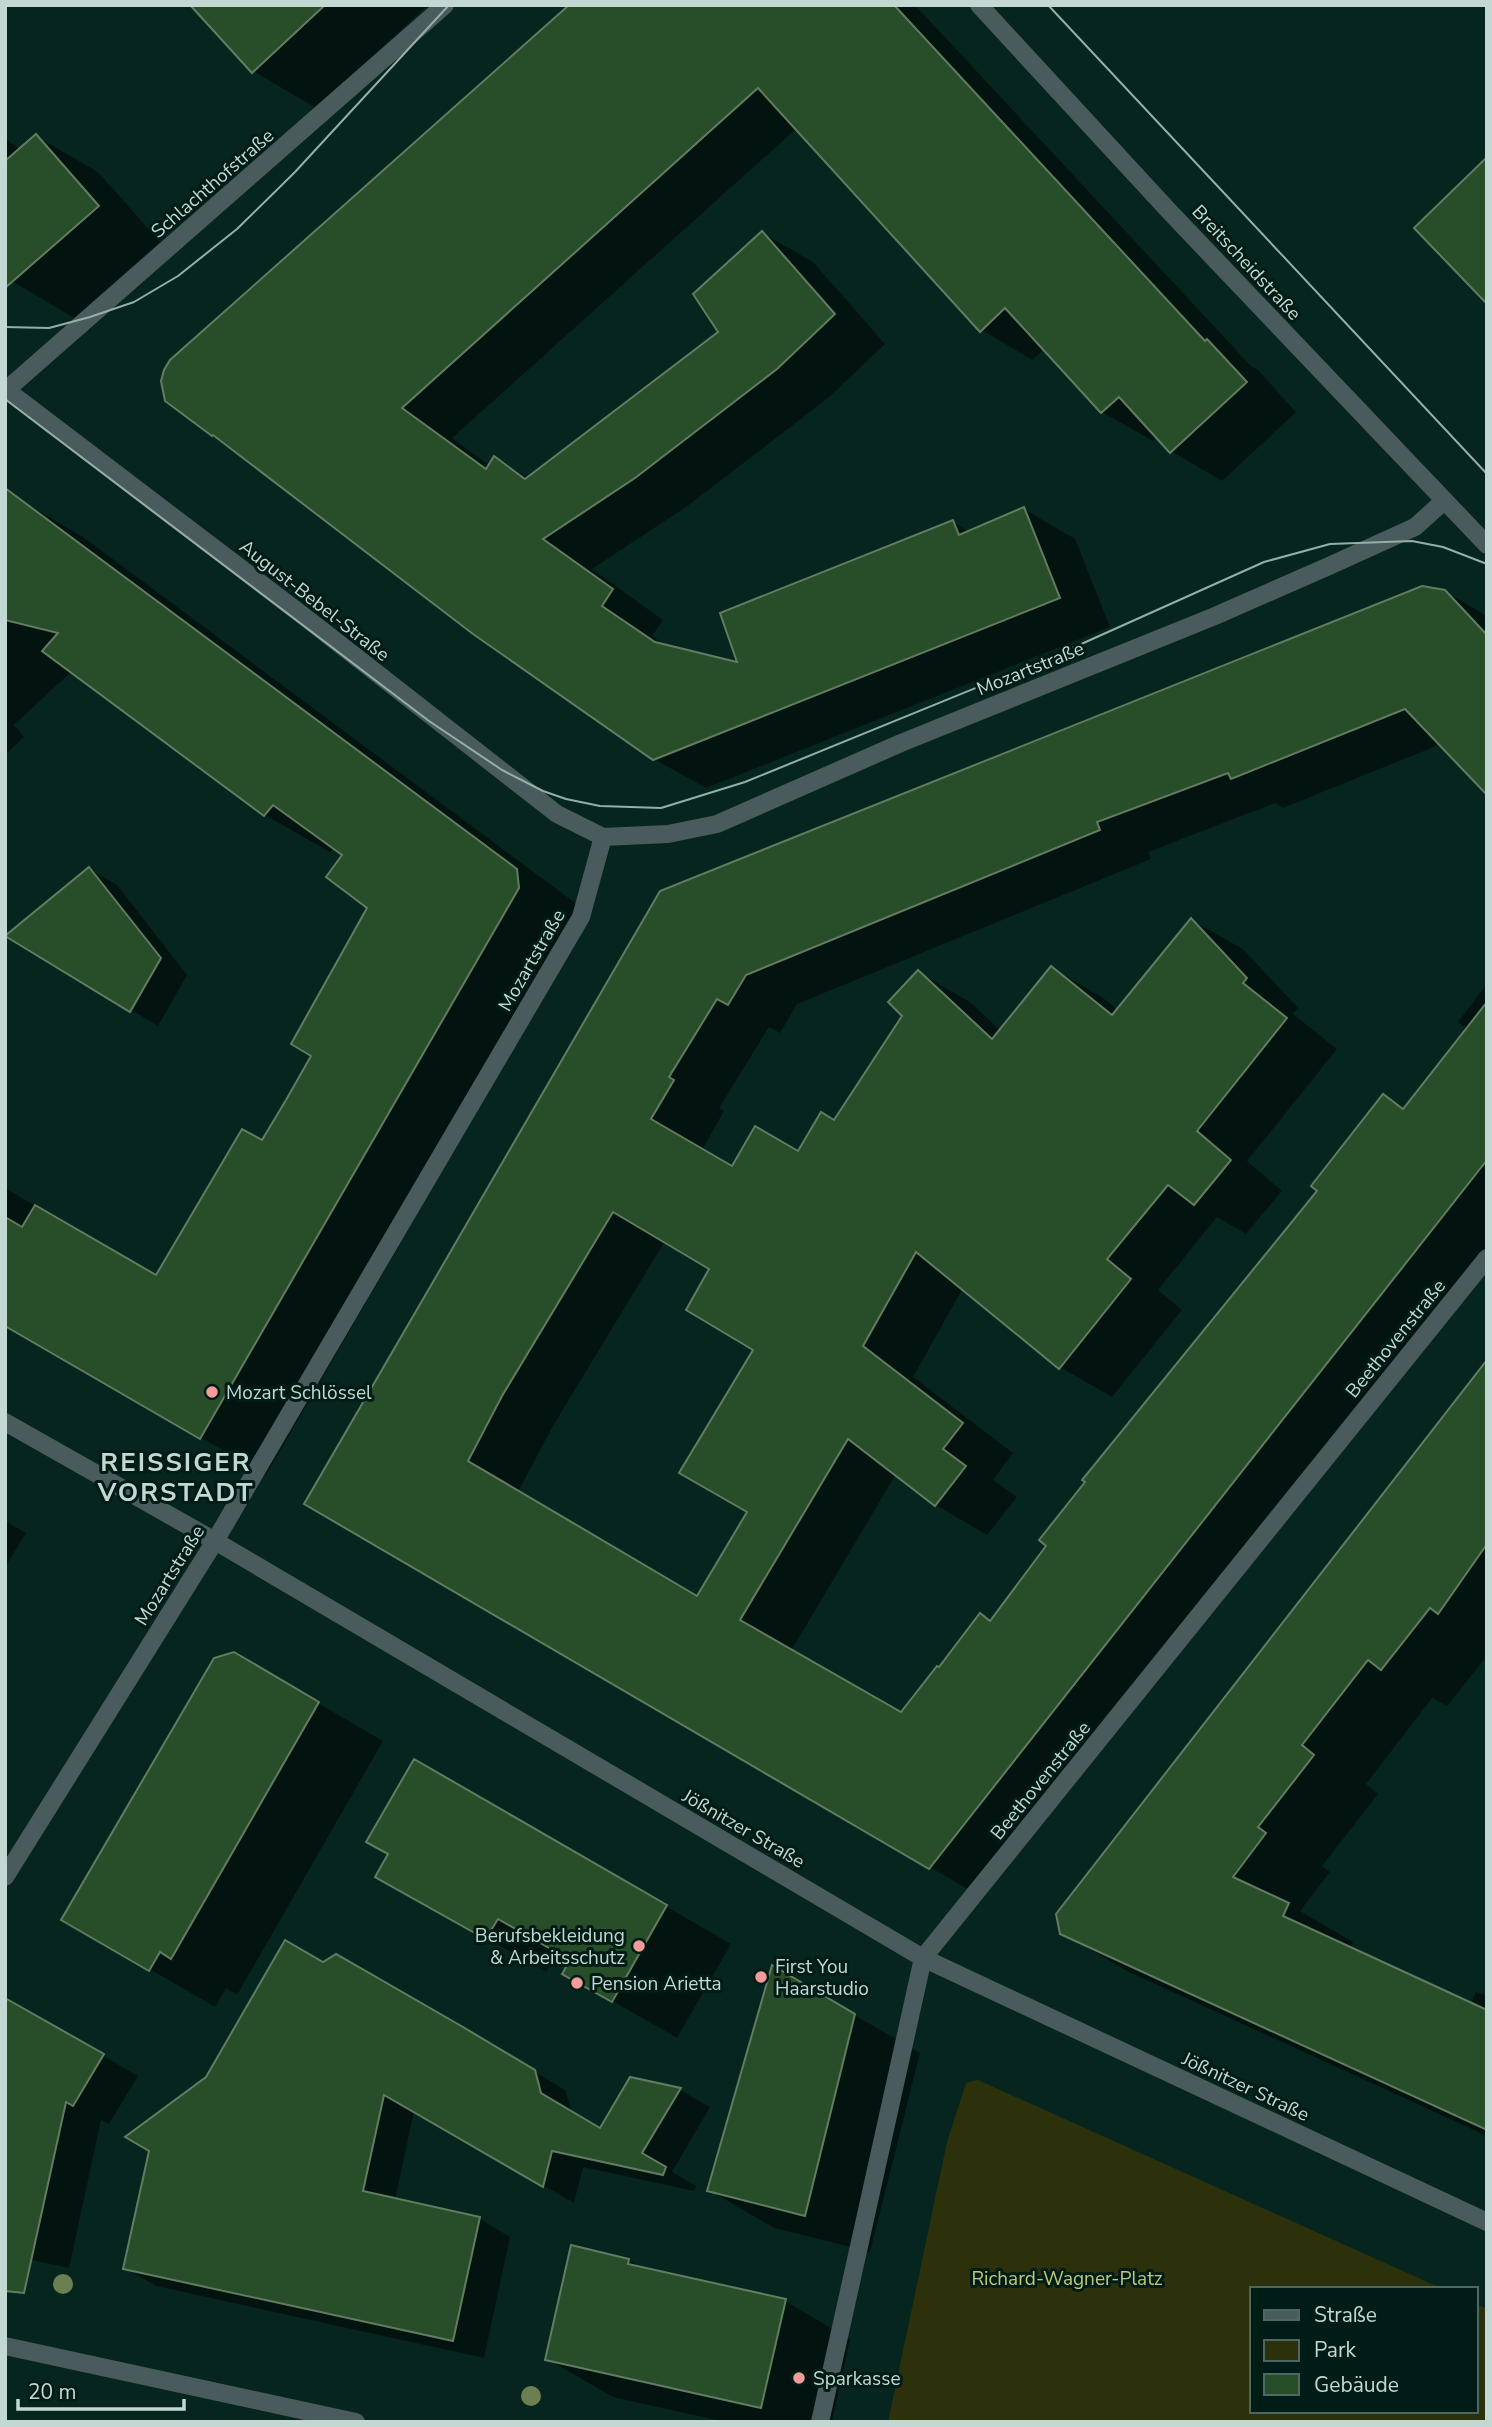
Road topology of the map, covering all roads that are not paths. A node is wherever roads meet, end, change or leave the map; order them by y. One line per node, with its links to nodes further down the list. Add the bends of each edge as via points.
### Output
1 (446, 5): 3 (street, Schlachthofstraße)
2 (979, 5): 4 (street, Breitscheidstraße)
3 (6, 390): 6 (street, August-Bebel-Straße, via 556,814)
4 (1444, 502): 5 (street, Breitscheidstraße); 6 (street, Mozartstraße, via 1415,527 1340,561 717,824 668,834)
5 (1487, 545)
6 (603, 837): 9 (street, Mozartstraße, via 581,917)
7 (1487, 1258): 11 (street, Beethovenstraße)
8 (5, 1422): 9 (street, Jößnitzer Straße)
9 (215, 1541): 10 (street, Mozartstraße); 11 (street, Jößnitzer Straße)
10 (5, 1877)
11 (923, 1958): 12 (street, Jößnitzer Straße); 15 (street, Beethovenstraße)
12 (1487, 2222)
13 (5, 2346): 14 (street)
14 (356, 2422)
15 (820, 2422)

